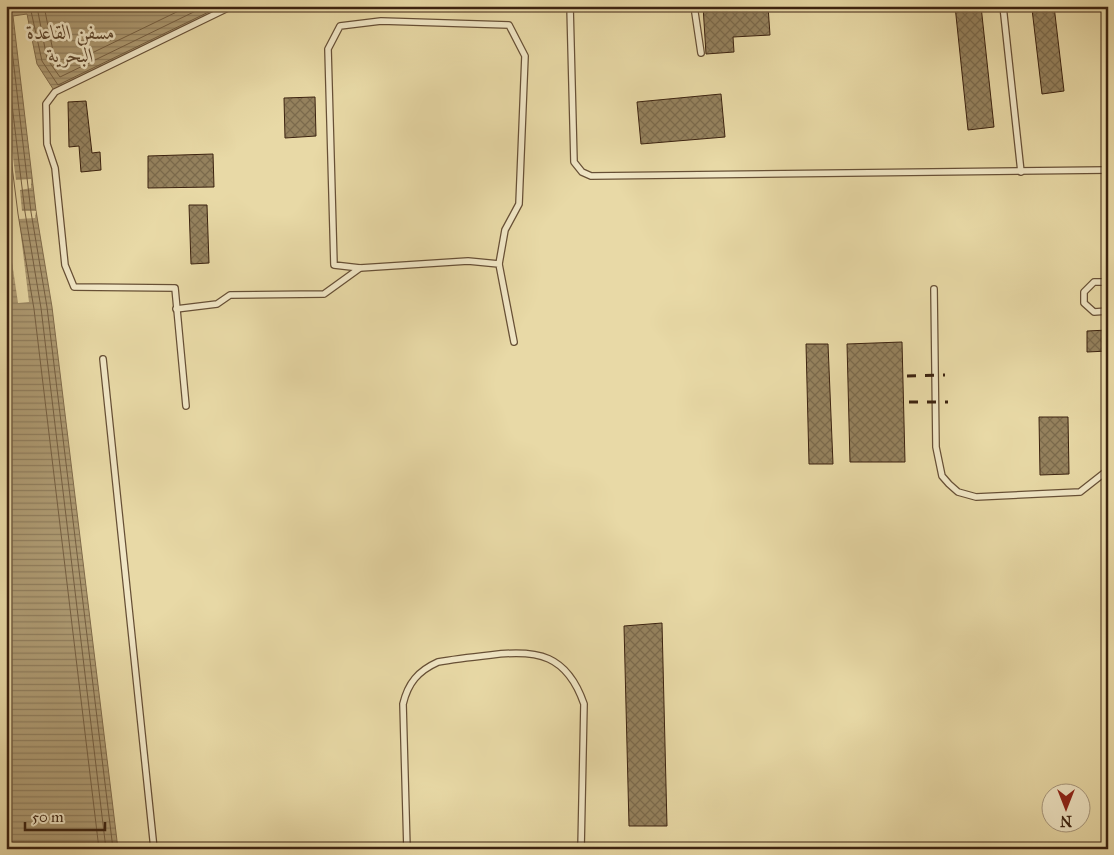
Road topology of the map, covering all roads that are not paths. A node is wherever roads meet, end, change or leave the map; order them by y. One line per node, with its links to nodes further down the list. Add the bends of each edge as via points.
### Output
1 (232, 6): 12 (lane, via 55,92 46,104 47,144 55,168 65,265 74,287 175,288)
2 (570, 6): 7 (lane, via 574,162 582,172 591,176)
3 (694, 6): 5 (lane)
4 (1003, 6): 7 (lane)
5 (701, 53)
6 (1108, 170): 7 (lane)
7 (1021, 172)
8 (499, 264): 9 (lane, via 468,260); 9 (lane, via 505,230 519,204 525,56 510,25 381,21 340,26 328,49 334,265); 14 (lane)
9 (360, 268): 12 (lane, via 324,294 230,296 217,304)
10 (1108, 282): 13 (lane, via 1094,282 1084,292 1084,303 1094,312)
11 (934, 289): 17 (lane, via 936,447 942,476 949,484 958,492 976,497 1080,492)
12 (176, 309): 16 (lane)
13 (1108, 312)
14 (514, 342)
15 (103, 359): 18 (lane)
16 (186, 406)
17 (1108, 470)
18 (154, 849)
19 (407, 849): 20 (lane, via 403,704 406,690 425,668 438,662 530,652 549,658 566,670 577,685 584,704)
20 (581, 849)

